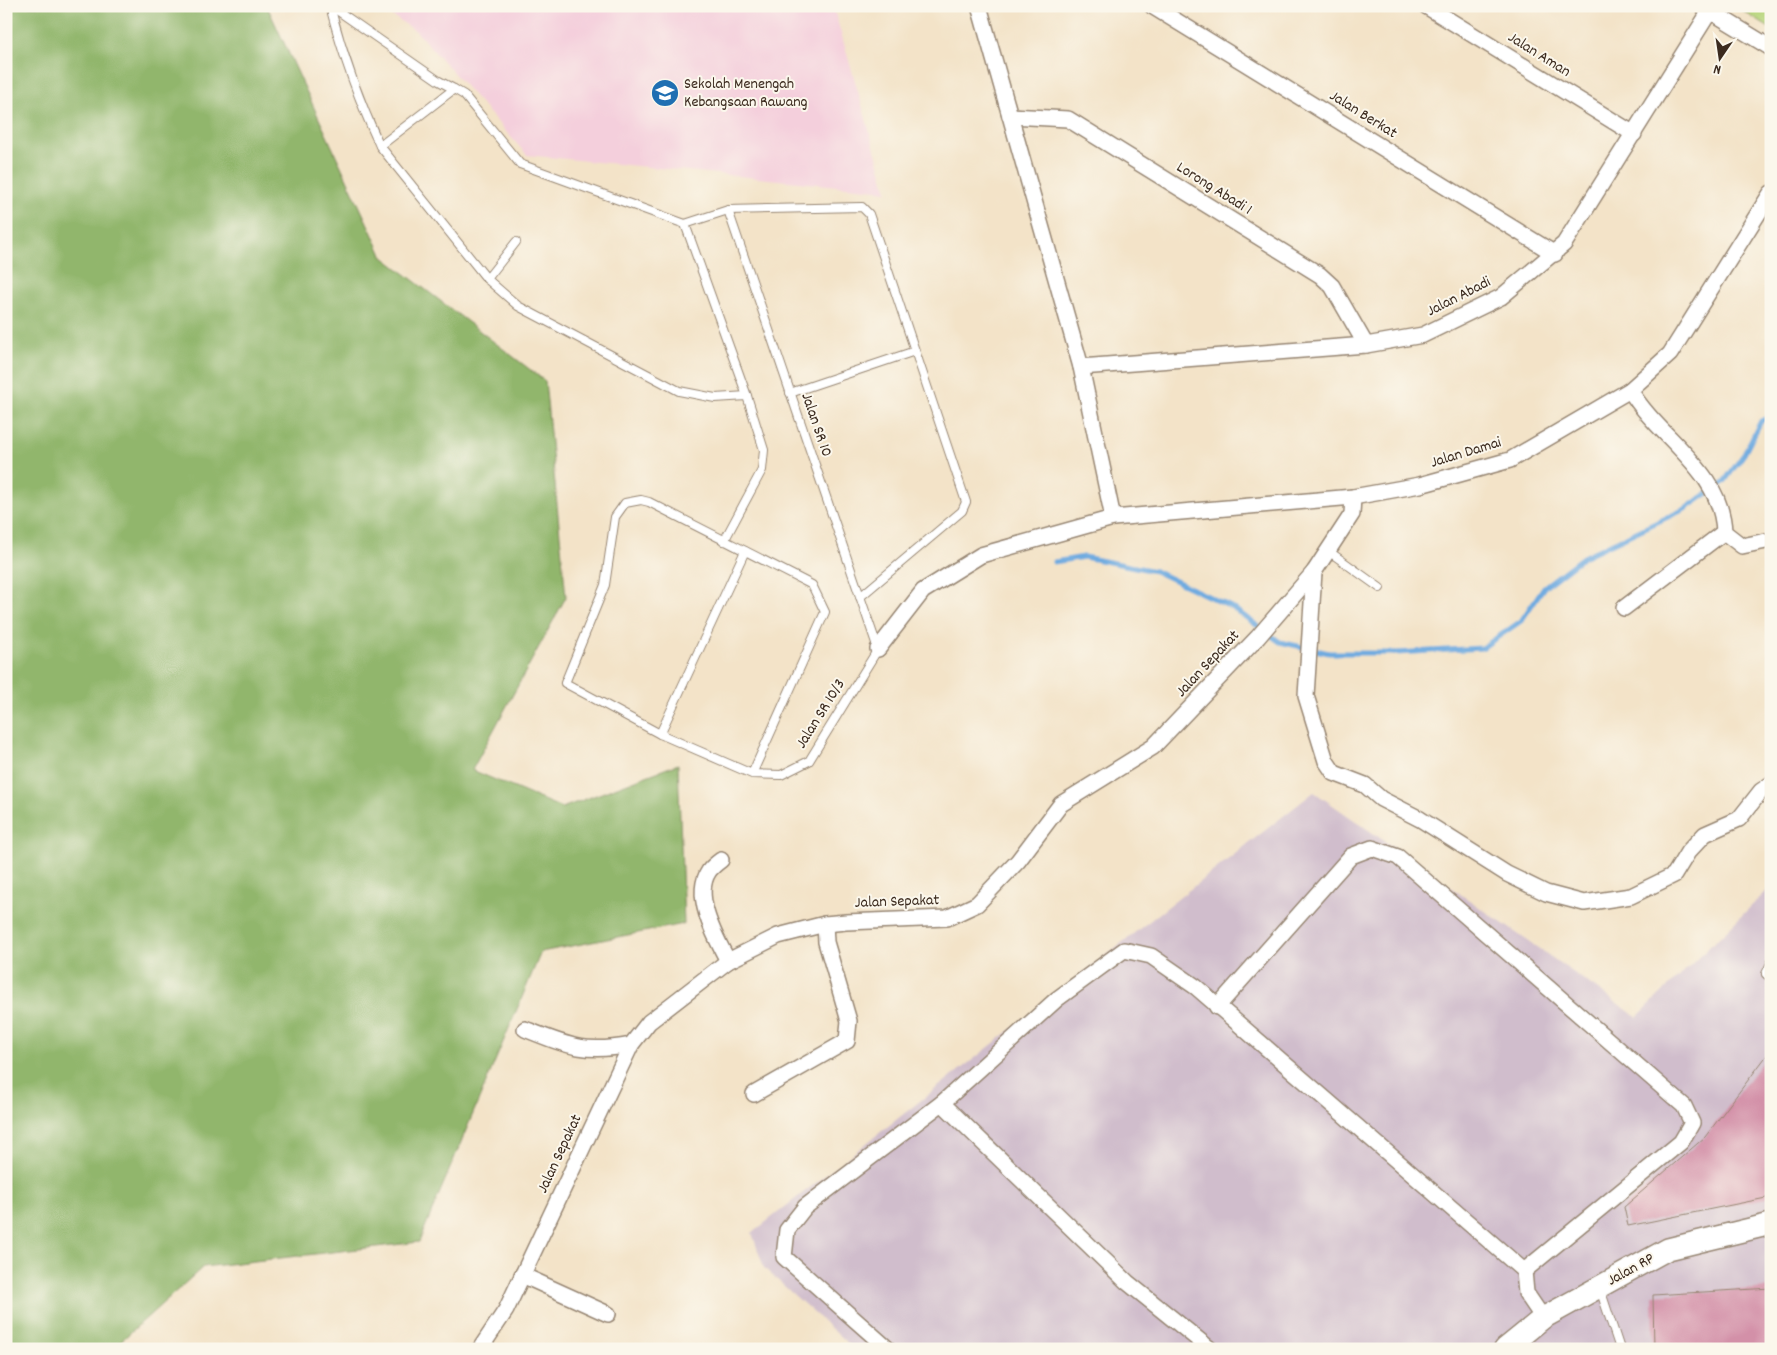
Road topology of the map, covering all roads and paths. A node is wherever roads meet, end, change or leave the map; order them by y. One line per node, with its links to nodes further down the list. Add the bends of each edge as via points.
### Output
1 (331, 6): 7 (lane); 10 (lane, via 344,60)
2 (979, 6): 8 (street)
3 (1152, 6): 15 (street, Jalan Berkat)
4 (1426, 6): 9 (street, Jalan Aman)
5 (1706, 9): 6 (street); 9 (street, Jalan Abadi)
6 (1771, 48)
7 (454, 89): 10 (lane); 13 (lane, via 464,95 520,164)
8 (1010, 116): 17 (street, Lorong Abadi 1, via 1068,119 1320,275 1332,286); 19 (street)
9 (1634, 134): 15 (street, Jalan Abadi)
10 (380, 146): 16 (lane)
11 (1771, 193): 20 (street, Jalan Damai, via 1670,354)
12 (728, 210): 13 (lane); 18 (lane, via 857,206 866,210); 21 (lane, Jalan SR 10)
13 (686, 224): 22 (lane)
14 (516, 242): 16 (lane)
15 (1555, 254): 17 (street, Jalan Abadi, via 1500,296 1423,335)
16 (487, 279): 22 (lane, via 518,306 679,391 716,398)
17 (1366, 345): 19 (street, Jalan Abadi)
18 (915, 351): 21 (lane); 32 (lane, via 966,502 962,511)
19 (1080, 367): 24 (street)
20 (1630, 390): 23 (street, Jalan Damai, via 1510,460 1420,485); 25 (street, via 1638,404 1711,487 1723,518)
21 (790, 393): 32 (lane, Jalan SR 10)
22 (747, 396): 26 (lane, via 765,460)
23 (1353, 497): 24 (street, Jalan Damai); 28 (street, Jalan Sepakat, via 1352,514)
24 (1113, 518): 34 (street, Jalan Damai, via 981,554 924,591)
25 (1724, 532): 27 (street, via 1742,546); 33 (street)
26 (724, 540): 29 (lane); 35 (lane, Jalan SR 10/3, via 641,500 625,503 615,517 606,582 565,683)
27 (1771, 540)
28 (1327, 550): 30 (street, Jalan Sepakat); 31 (lane)
29 (745, 551): 35 (lane); 36 (lane, via 812,585 825,612)
30 (1314, 572): 37 (street, via 1306,696 1326,761 1334,773 1365,785 1381,799 1420,819 1507,874 1546,893 1584,904 1631,896 1674,876 1688,852 1705,834 1739,819 1761,791); 39 (street, Jalan Sepakat, via 1258,637 1153,747 1062,804 1018,862 977,904 947,918)
31 (1380, 588)
32 (860, 597): 34 (lane, Jalan SR 10)
33 (1624, 608)
34 (878, 649): 36 (lane, Jalan SR 10/3, via 809,760 781,774)
35 (660, 734): 36 (lane, Jalan SR 10/3)
36 (752, 774)
37 (1771, 784)
38 (721, 860): 40 (street, via 708,871 704,890 710,927)
39 (824, 924): 40 (street, Jalan Sepakat, via 778,936); 46 (street, via 826,942 849,1021 848,1041)
40 (728, 961): 45 (street, Jalan Sepakat, via 649,1022)
41 (1771, 963): 42 (lane, via 1766,974)
42 (1771, 978)
43 (1216, 1007): 47 (street, via 1196,987 1152,956 1124,950 1057,999); 49 (street); 49 (street, via 1350,856 1372,848 1398,857 1684,1106 1692,1123 1681,1142)
44 (525, 1029): 45 (street, via 587,1050)
45 (631, 1045): 50 (street, Jalan Sepakat)
46 (754, 1094)
47 (942, 1103): 55 (street, via 805,1206 787,1230 784,1257); 56 (street, via 1127,1282)
48 (1771, 1224): 51 (street, Jalan RP, via 1668,1249)
49 (1524, 1271): 53 (street, via 1526,1293)
50 (522, 1276): 52 (street); 54 (street, Jalan Sepakat, via 506,1310)
51 (1600, 1287): 53 (street, Jalan RP); 58 (lane)
52 (608, 1314)
53 (1543, 1318): 57 (street, Jalan RP)
54 (480, 1349)
55 (888, 1349)
56 (1210, 1349)
57 (1505, 1349)
58 (1620, 1349)

